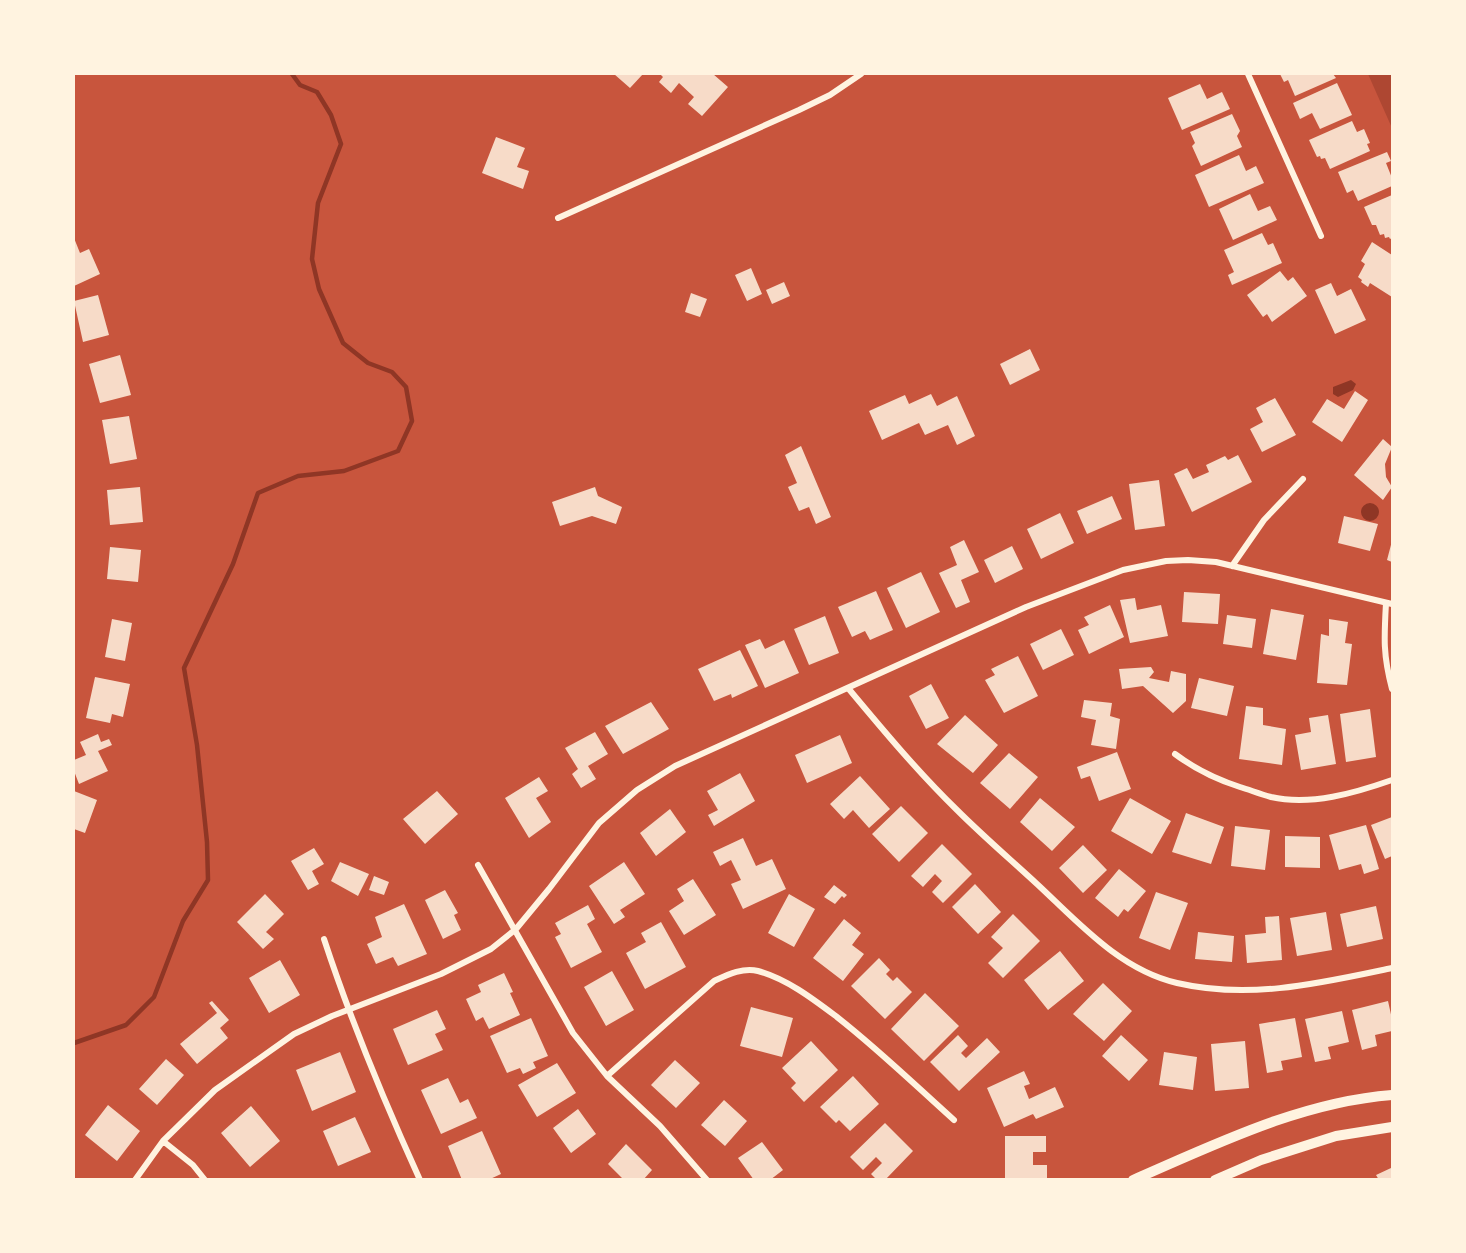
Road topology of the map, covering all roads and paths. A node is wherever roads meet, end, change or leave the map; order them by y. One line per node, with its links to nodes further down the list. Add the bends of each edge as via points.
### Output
1 (861, 74): 3 (street, via 799,110)
2 (1248, 74): 4 (street)
3 (558, 218)
4 (1321, 236)
5 (1303, 479): 6 (street, via 1264,520)
6 (1232, 566): 7 (street); 8 (street, via 1188,560 1123,570 1026,607)
7 (1389, 604): 9 (street, via 1384,654)
8 (848, 688): 13 (street, via 675,766 637,790 599,823); 15 (street, via 902,753 957,810 1080,924 1144,971 1185,985 1246,991 1300,987)
9 (1392, 689)
10 (1175, 754): 11 (street, via 1216,779 1293,800 1358,792)
11 (1392, 780)
12 (478, 865): 13 (street)
13 (516, 929): 16 (street, via 491,949 451,969); 17 (street, via 573,1034)
14 (324, 939): 16 (street)
15 (1392, 968)
16 (350, 1010): 21 (street, via 294,1034 215,1089); 24 (street)
17 (607, 1076): 19 (street, via 714,981 731,972 756,970 816,1001 876,1048); 25 (street, via 660,1126)
18 (1392, 1095): 26 (main road, via 1308,1111 1239,1134)
19 (954, 1120)
20 (1392, 1127): 27 (main road, via 1336,1136)
21 (163, 1141): 22 (street); 23 (street)
22 (135, 1179)
23 (205, 1179)
24 (420, 1179)
25 (707, 1179)
26 (1133, 1179)
27 (1215, 1179)

